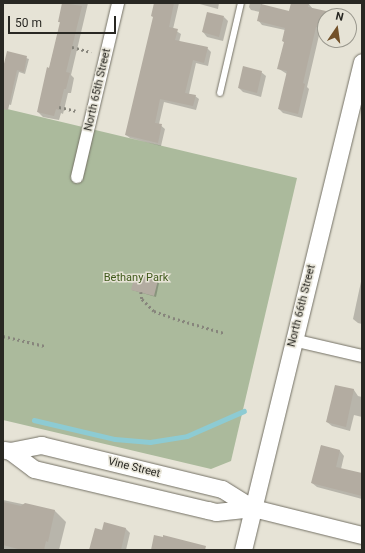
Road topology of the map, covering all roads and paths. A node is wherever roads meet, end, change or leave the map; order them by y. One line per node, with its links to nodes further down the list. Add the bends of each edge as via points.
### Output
1 (118, 3): 9 (street, North 65th Street)
2 (241, 3): 6 (lane)
3 (72, 47): 4 (path)
4 (91, 52)
5 (362, 62): 13 (main road, North 66th Street)
6 (220, 94)
7 (59, 107): 8 (path)
8 (76, 111)
9 (77, 176)
10 (141, 292): 11 (path, via 142,299 154,311)
11 (224, 333)
12 (3, 336): 14 (path)
13 (293, 340): 15 (street); 17 (main road, North 66th Street)
14 (45, 346)
15 (362, 356)
16 (7, 450): 17 (main road, Vine Street, via 41,445 222,489); 17 (main road, Vine Street, via 34,469 216,512)
17 (253, 508): 18 (main road, Vine Street); 19 (main road, North 66th Street)
18 (362, 535)
19 (242, 550)

